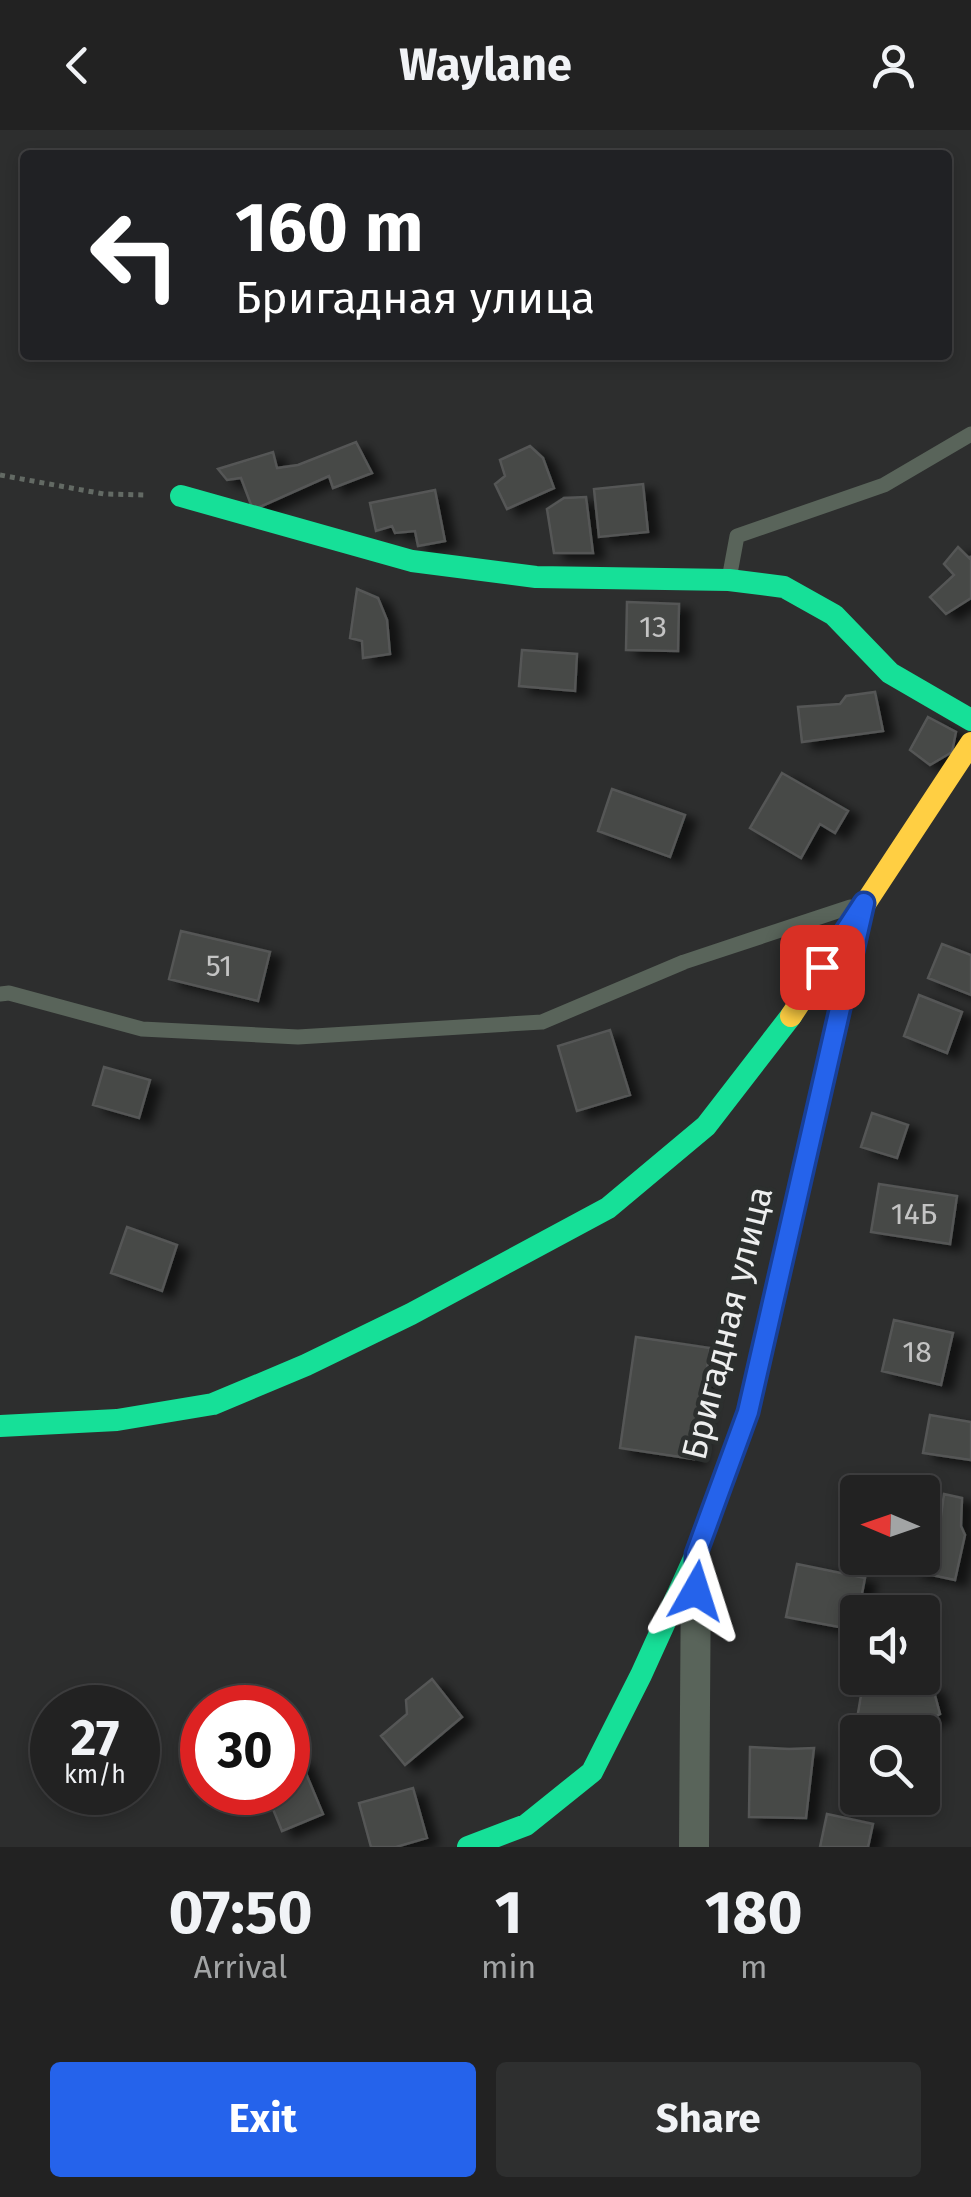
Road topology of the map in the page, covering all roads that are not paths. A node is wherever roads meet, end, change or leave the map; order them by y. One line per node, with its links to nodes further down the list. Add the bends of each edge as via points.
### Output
1 (971, 434): 3 (lane, via 884,485 736,536)
2 (181, 496): 3 (street, via 412,561 536,576)
3 (730, 580): 4 (street, via 784,587 834,614 890,673)
4 (971, 720)
5 (971, 743): 6 (street, Бригадная улица)
6 (864, 903): 7 (lane, via 684,962 542,1022 298,1037 142,1029); 8 (street, Бригадная улица, via 781,1032 706,1126 608,1208 411,1314 212,1404 117,1420); 9 (street, Бригадная улица, via 748,1412)
7 (0, 994)
8 (0, 1426)
9 (696, 1554): 10 (street, Бригадная улица, via 592,1772 526,1825); 11 (street)
10 (468, 1847)
11 (694, 1847)

